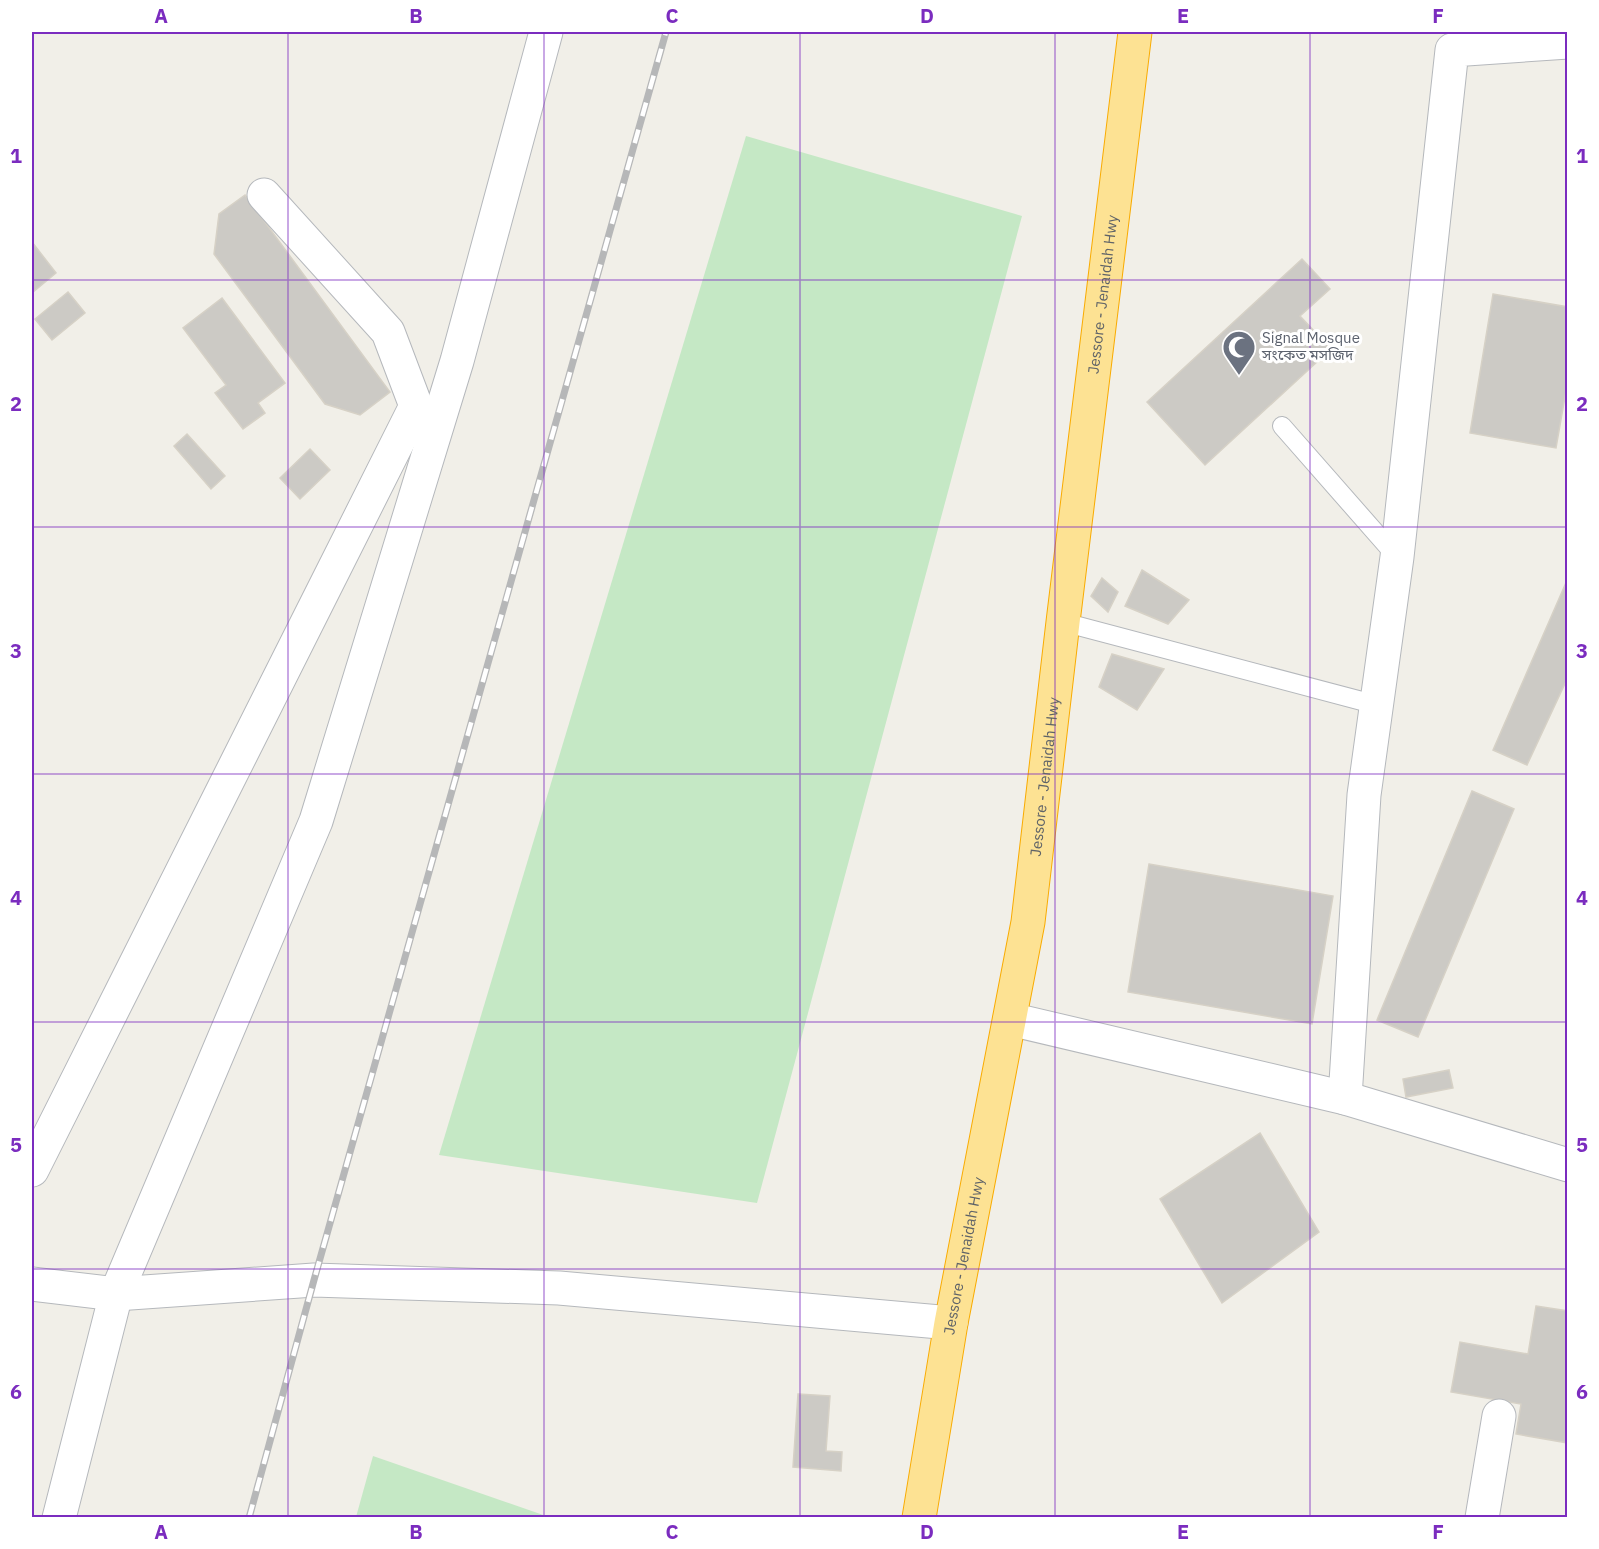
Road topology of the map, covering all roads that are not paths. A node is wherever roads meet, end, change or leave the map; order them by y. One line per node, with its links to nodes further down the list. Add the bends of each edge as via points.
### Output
1 (546, 32): 14 (street, via 457,361 316,821)
2 (1135, 32): 7 (highway, Jessore - Jenaidah Hwy)
3 (1568, 42): 6 (street, via 1452,50)
4 (264, 195): 12 (street, via 388,332 416,406)
5 (1282, 426): 6 (lane)
6 (1397, 557): 8 (street)
7 (1063, 622): 8 (lane); 9 (highway, Jessore - Jenaidah Hwy, via 1029,922)
8 (1377, 705): 10 (street, via 1364,795)
9 (1010, 1019): 10 (street); 15 (highway, Jessore - Jenaidah Hwy)
10 (1345, 1098): 11 (street)
11 (1568, 1164)
12 (32, 1170)
13 (32, 1284): 14 (street)
14 (116, 1293): 15 (street, via 314,1280 559,1288); 17 (street)
15 (951, 1323): 18 (highway, Jessore - Jenaidah Hwy)
16 (1499, 1416): 19 (street)
17 (59, 1518)
18 (919, 1518)
19 (1482, 1518)

